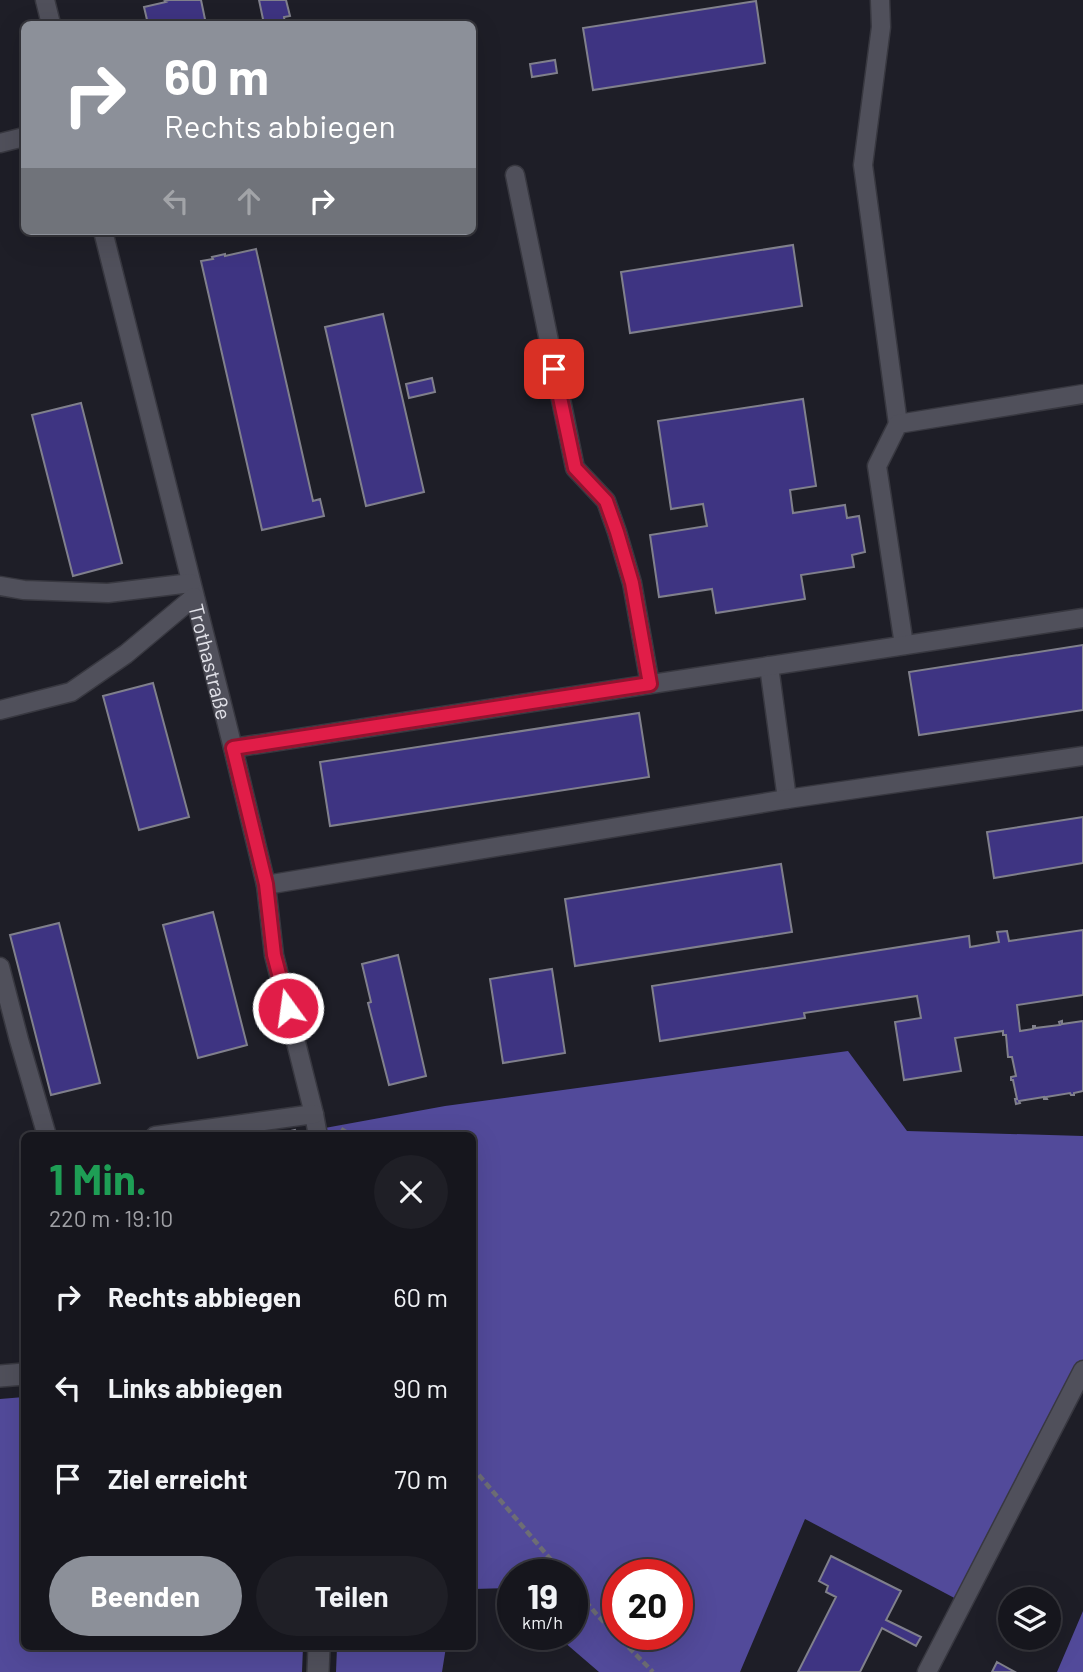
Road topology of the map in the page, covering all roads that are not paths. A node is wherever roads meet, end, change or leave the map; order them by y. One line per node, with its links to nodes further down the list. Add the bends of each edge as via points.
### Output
1 (45, 0): 3 (lane)
2 (880, 0): 9 (lane, via 881,27 863,165)
3 (50, 21)
4 (21, 138): 5 (lane)
5 (0, 143)
6 (515, 175): 15 (lane, via 575,468 606,501 617,532 632,583)
7 (104, 235): 11 (lane, Trothastraße)
8 (1083, 394): 9 (lane)
9 (898, 424): 13 (lane, via 877,467)
10 (0, 586): 11 (lane, via 108,593)
11 (192, 590): 16 (lane, via 126,654 71,692); 17 (lane, Trothastraße)
12 (1083, 618): 13 (lane)
13 (904, 645): 14 (lane)
14 (769, 666): 15 (lane); 19 (lane)
15 (650, 684): 17 (lane)
16 (0, 710)
17 (233, 748): 20 (lane, Trothastraße)
18 (1083, 756): 19 (lane)
19 (787, 799): 20 (lane)
20 (266, 884): 22 (lane, Trothastraße, via 274,955)
21 (0, 967): 23 (lane)
22 (314, 1114): 24 (lane); 25 (lane, Trothastraße)
23 (46, 1132)
24 (184, 1132)
25 (317, 1132)
26 (1083, 1370): 31 (lane)
27 (21, 1374): 28 (street)
28 (0, 1376)
29 (319, 1650): 30 (street)
30 (318, 1672)
31 (927, 1672)

